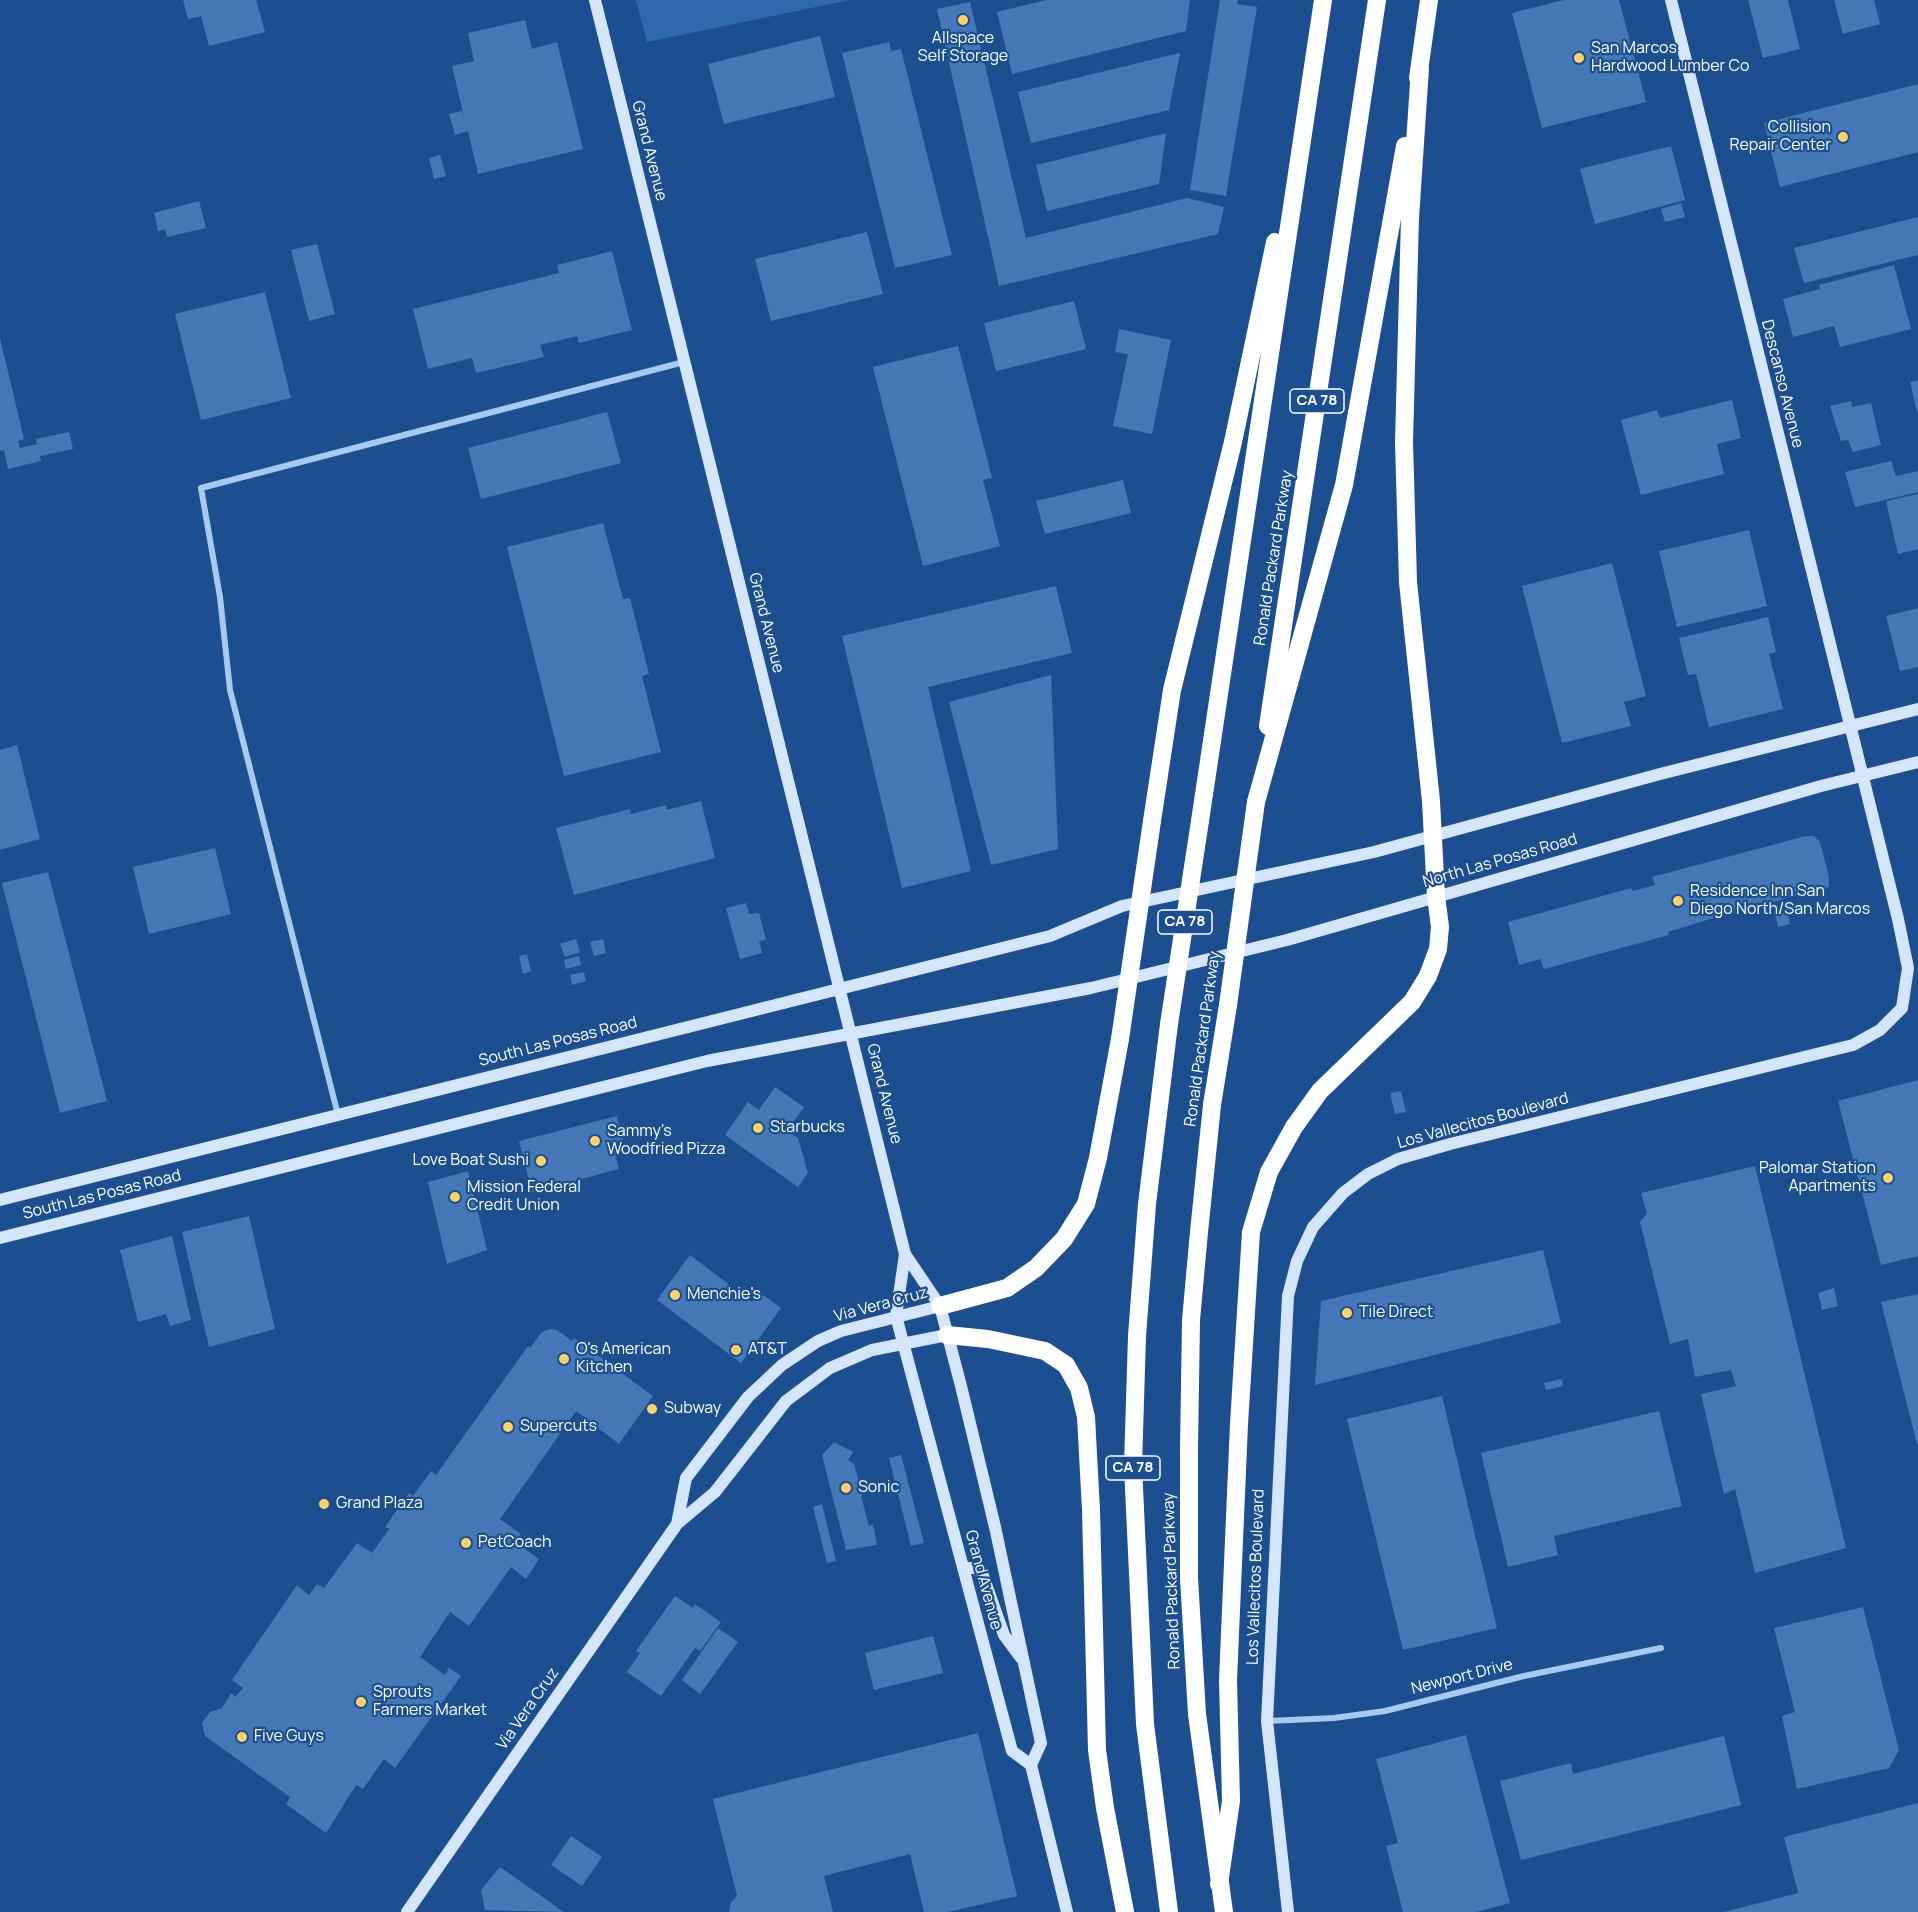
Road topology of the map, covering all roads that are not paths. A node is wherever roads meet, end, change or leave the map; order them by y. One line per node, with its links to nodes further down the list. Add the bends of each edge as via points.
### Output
1 (595, 0): 8 (main road, Grand Avenue)
2 (1323, 0): 6 (highway, Ronald Packard Parkway / CA 78)
3 (1377, 0): 13 (highway, Ronald Packard Parkway / CA 78)
4 (1429, 0): 7 (highway)
5 (1671, 0): 10 (main road, Descanso Avenue)
6 (1318, 38): 23 (highway, bridge, via 1233,442 1172,690 1120,1039 1086,1204 1064,1239 1036,1269 1007,1288); 37 (highway, Ronald Packard Parkway / CA 78, bridge, via 1169,1024 1147,1204 1133,1466 1145,1724)
7 (1420, 68): 13 (highway, via 1344,485); 14 (highway, via 1410,218 1404,442 1408,582)
8 (684, 362): 16 (main road, Grand Avenue); 19 (street, via 201,488 220,597 230,690)
9 (1918, 709): 10 (main road)
10 (1851, 726): 12 (main road, Descanso Avenue); 14 (main road)
11 (1918, 762): 12 (main road, North Las Posas Road)
12 (1863, 776): 15 (main road, North Las Posas Road); 31 (main road, Los Vallecitos Boulevard, via 1908,968 1902,1008 1880,1030 1853,1045 1398,1160 1368,1174 1343,1193 1313,1227 1297,1261 1288,1296)
13 (1256, 802): 33 (highway, Ronald Packard Parkway / CA 78, bridge, via 1212,1106 1191,1320 1189,1578 1197,1714)
14 (1433, 837): 15 (highway); 16 (main road, South Las Posas Road, via 1122,906 1050,936)
15 (1436, 896): 17 (main road, North Las Posas Road, via 1287,940); 33 (highway, via 1438,949 1428,976 1412,1002 1320,1091 1294,1127 1269,1172 1251,1232 1228,1680 1231,1801)
16 (840, 988): 18 (main road, Grand Avenue); 19 (main road, South Las Posas Road)
17 (1090, 988): 18 (main road, South Las Posas Road)
18 (852, 1034): 21 (main road, South Las Posas Road, via 707,1061); 22 (main road, Grand Avenue)
19 (338, 1115): 20 (main road, South Las Posas Road)
20 (0, 1200)
21 (0, 1238)
22 (905, 1254): 23 (main road, Grand Avenue); 24 (main road, Grand Avenue)
23 (940, 1306): 24 (main road, Via Vera Cruz); 25 (main road, Grand Avenue)
24 (896, 1316): 26 (main road, Grand Avenue); 27 (main road, Via Vera Cruz, via 818,1341 782,1365 748,1397 686,1479)
25 (947, 1335): 26 (main road, Via Vera Cruz); 30 (main road, Grand Avenue); 36 (highway, via 1045,1351 1066,1365 1079,1388 1086,1417 1091,1510 1097,1750)
26 (903, 1343): 27 (main road, Via Vera Cruz, via 872,1350 830,1368 786,1401 715,1492); 28 (main road, Grand Avenue)
27 (677, 1524): 34 (main road, Via Vera Cruz)
28 (963, 1568): 30 (main road, via 976,1568 982,1573 1004,1635); 32 (main road, Grand Avenue, via 1012,1751)
29 (1661, 1648): 31 (street, Newport Drive, via 1524,1676 1384,1711)
30 (1024, 1662): 32 (main road, Grand Avenue, via 1041,1743)
31 (1267, 1721): 39 (main road, Los Vallecitos Boulevard)
32 (1031, 1765): 35 (main road)
33 (1219, 1884): 38 (highway, Ronald Packard Parkway / CA 78)
34 (407, 1912)
35 (1068, 1912)
36 (1125, 1912)
37 (1169, 1912)
38 (1224, 1912)
39 (1287, 1912)

